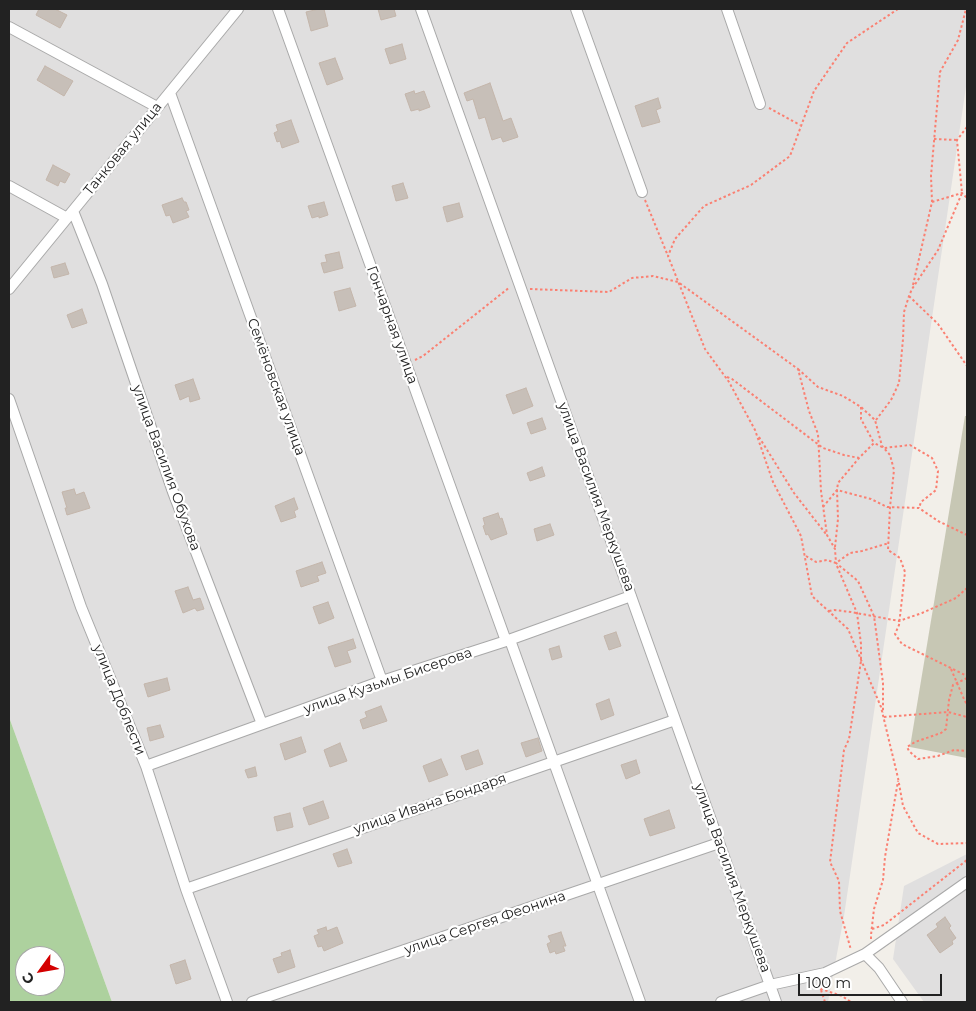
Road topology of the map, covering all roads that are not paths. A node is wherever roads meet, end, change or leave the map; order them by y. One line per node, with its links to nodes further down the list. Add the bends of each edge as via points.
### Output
1 (238, 9): 7 (street, Танковая улица)
2 (278, 9): 16 (street, Гончарная улица)
3 (420, 9): 15 (street, улица Василия Меркушева)
4 (576, 9): 11 (street)
5 (727, 9): 8 (street)
6 (9, 27): 9 (street)
7 (170, 93): 9 (street, Танковая улица); 17 (street, Семёновская улица)
8 (760, 104)
9 (157, 107): 12 (street, Танковая улица)
10 (9, 186): 12 (street)
11 (642, 192)
12 (70, 214): 13 (street, Танковая улица); 19 (street, улица Василия Обухова, via 102,284 173,492)
13 (9, 289)
14 (9, 399): 21 (street, улица Доблести, via 81,607)
15 (631, 596): 16 (street, улица Кузьмы Бисерова); 18 (street, улица Василия Меркушева)
16 (508, 641): 17 (street, улица Кузьмы Бисерова); 20 (street, Гончарная улица)
17 (382, 681): 19 (street, улица Кузьмы Бисерова)
18 (675, 720): 20 (street, улица Ивана Бондаря); 22 (street, улица Василия Меркушева)
19 (262, 724): 21 (street, улица Кузьмы Бисерова)
20 (554, 761): 24 (street, Гончарная улица); 25 (street, улица Ивана Бондаря)
21 (146, 766): 25 (street, улица Доблести)
22 (719, 843): 24 (street, улица Сергея Феонина); 27 (street, улица Василия Меркушева)
23 (967, 882): 26 (street)
24 (598, 884): 29 (street, улица Сергея Феонина); 30 (street, Гончарная улица)
25 (186, 889): 28 (street, улица Доблести)
26 (869, 951): 27 (street, via 825,973); 33 (street)
27 (770, 985): 31 (street); 32 (street, улица Василия Меркушева)
28 (227, 1002)
29 (252, 1002)
30 (640, 1002)
31 (721, 1002)
32 (776, 1002)
33 (902, 1002)

